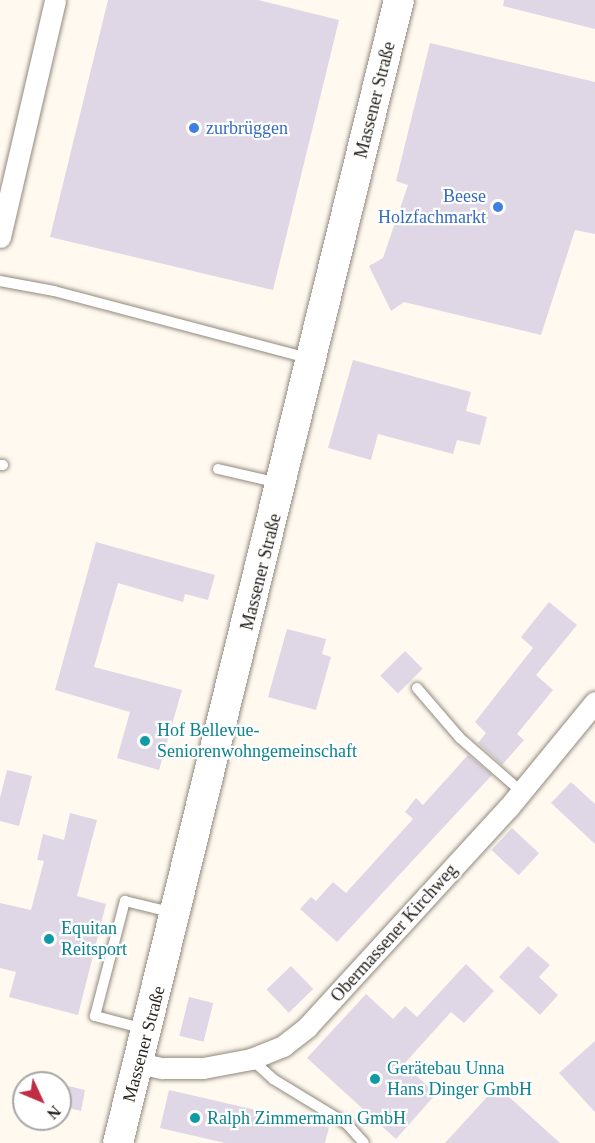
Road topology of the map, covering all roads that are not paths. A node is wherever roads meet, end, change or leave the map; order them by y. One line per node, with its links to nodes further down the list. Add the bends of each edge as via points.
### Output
1 (55, 0): 3 (street)
2 (399, 0): 5 (main road, Massener Straße)
3 (0, 237)
4 (0, 281): 5 (lane, via 66,294)
5 (312, 359): 7 (main road, Massener Straße)
6 (218, 469): 7 (lane)
7 (282, 484): 11 (main road, Massener Straße)
8 (417, 688): 10 (lane, via 460,738)
9 (595, 702): 10 (street, Obermassener Kirchweg)
10 (522, 792): 13 (street, Obermassener Kirchweg, via 307,1027 283,1046)
11 (177, 914): 12 (main road, Massener Straße); 12 (lane, via 125,901 95,1016)
12 (147, 1030): 14 (main road, Massener Straße)
13 (251, 1059): 14 (street, Obermassener Kirchweg, via 203,1068 162,1068); 16 (lane, via 273,1079 346,1124)
14 (138, 1063): 15 (main road, Massener Straße)
15 (118, 1143)
16 (364, 1143)

